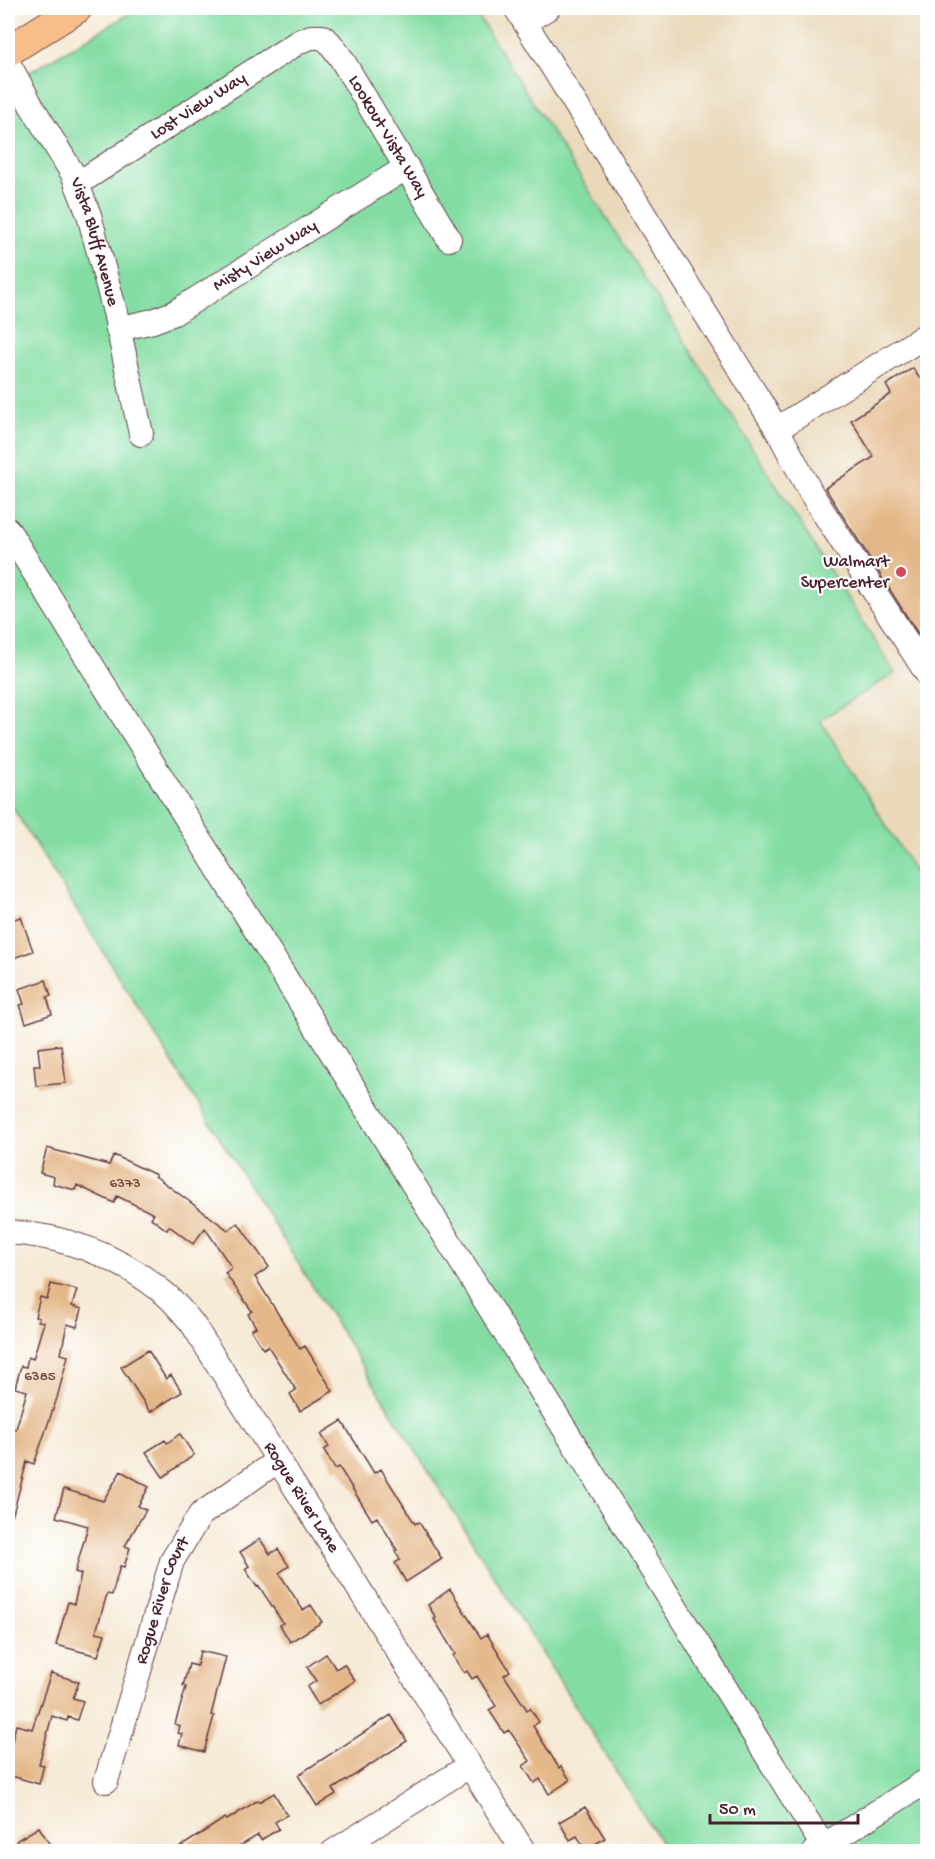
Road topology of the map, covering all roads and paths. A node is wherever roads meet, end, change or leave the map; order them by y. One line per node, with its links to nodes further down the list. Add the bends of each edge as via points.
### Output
1 (77, 8): 5 (main road)
2 (548, 8): 3 (street)
3 (521, 15): 12 (street)
4 (323, 36): 7 (street, Lookout Vista Way, via 341,58); 8 (street, Lost View Way, via 300,40)
5 (8, 51)
6 (8, 63): 8 (street, Vista Bluff Avenue)
7 (407, 167): 9 (street, Lookout Vista Way); 10 (street, Misty View Way, via 174,313)
8 (77, 184): 10 (street, Vista Bluff Avenue, via 89,215)
9 (450, 239)
10 (118, 329): 13 (street, Vista Bluff Avenue)
11 (927, 334): 12 (street)
12 (777, 429): 15 (street, via 811,493)
13 (141, 434)
14 (8, 530): 21 (street)
15 (927, 675)
16 (8, 1232): 17 (street, Rogue River Lane, via 34,1234 95,1250 127,1265 166,1294 192,1323)
17 (277, 1461): 18 (street, Rogue River Lane); 20 (street, Rogue River Court, via 200,1515 172,1561)
18 (469, 1766): 22 (street); 23 (street, Rogue River Lane)
19 (927, 1780): 21 (street)
20 (106, 1781)
21 (819, 1849)
22 (333, 1851)
23 (524, 1851)

